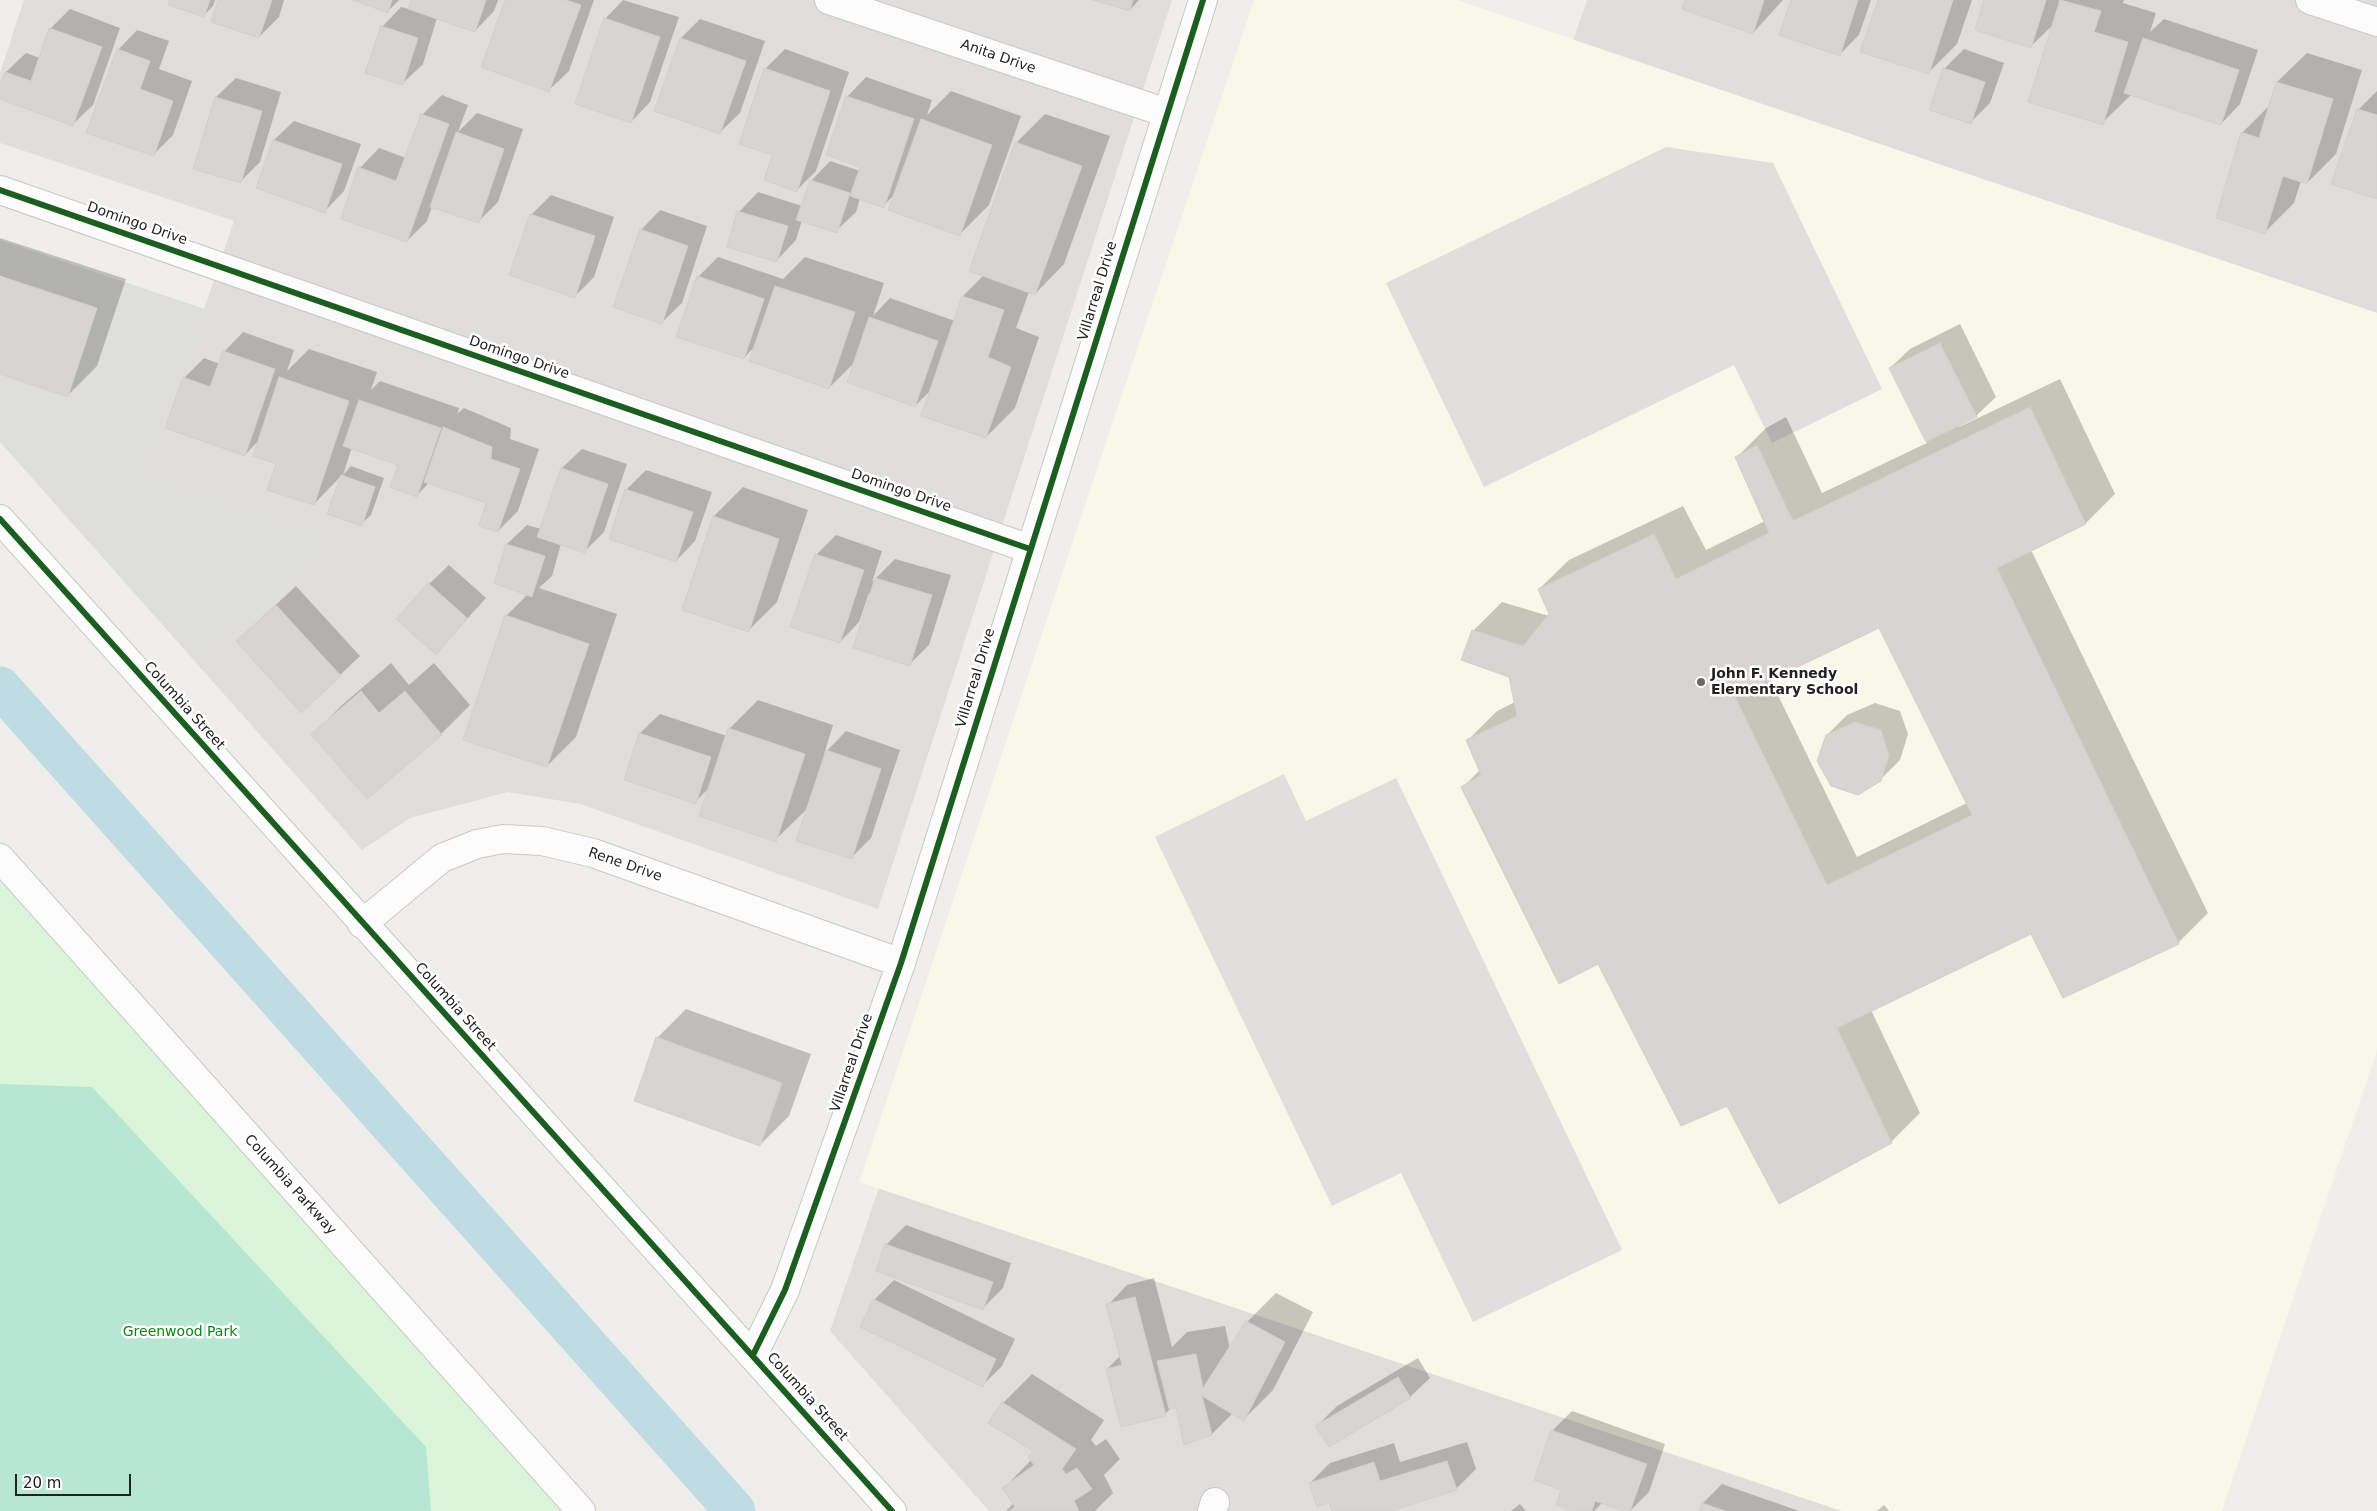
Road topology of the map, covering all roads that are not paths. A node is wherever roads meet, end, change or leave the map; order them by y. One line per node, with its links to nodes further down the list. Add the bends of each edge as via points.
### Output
1 (829, 0): 5 (street, Anita Drive)
2 (1203, 0): 5 (street, Villarreal Drive)
3 (2310, 0): 4 (street)
4 (2377, 22)
5 (1167, 113): 8 (street, Villarreal Drive)
6 (0, 190): 8 (street, Domingo Drive)
7 (0, 519): 10 (street, Columbia Street)
8 (1030, 549): 11 (street, Villarreal Drive)
9 (0, 858): 13 (street, Columbia Parkway)
10 (362, 924): 11 (street, Rene Drive, via 442,858 477,844 503,839 542,841 593,853); 12 (street, Columbia Street)
11 (901, 963): 12 (street, Villarreal Drive, via 785,1290)
12 (753, 1355): 14 (street, Columbia Street)
13 (581, 1511)
14 (892, 1511)

